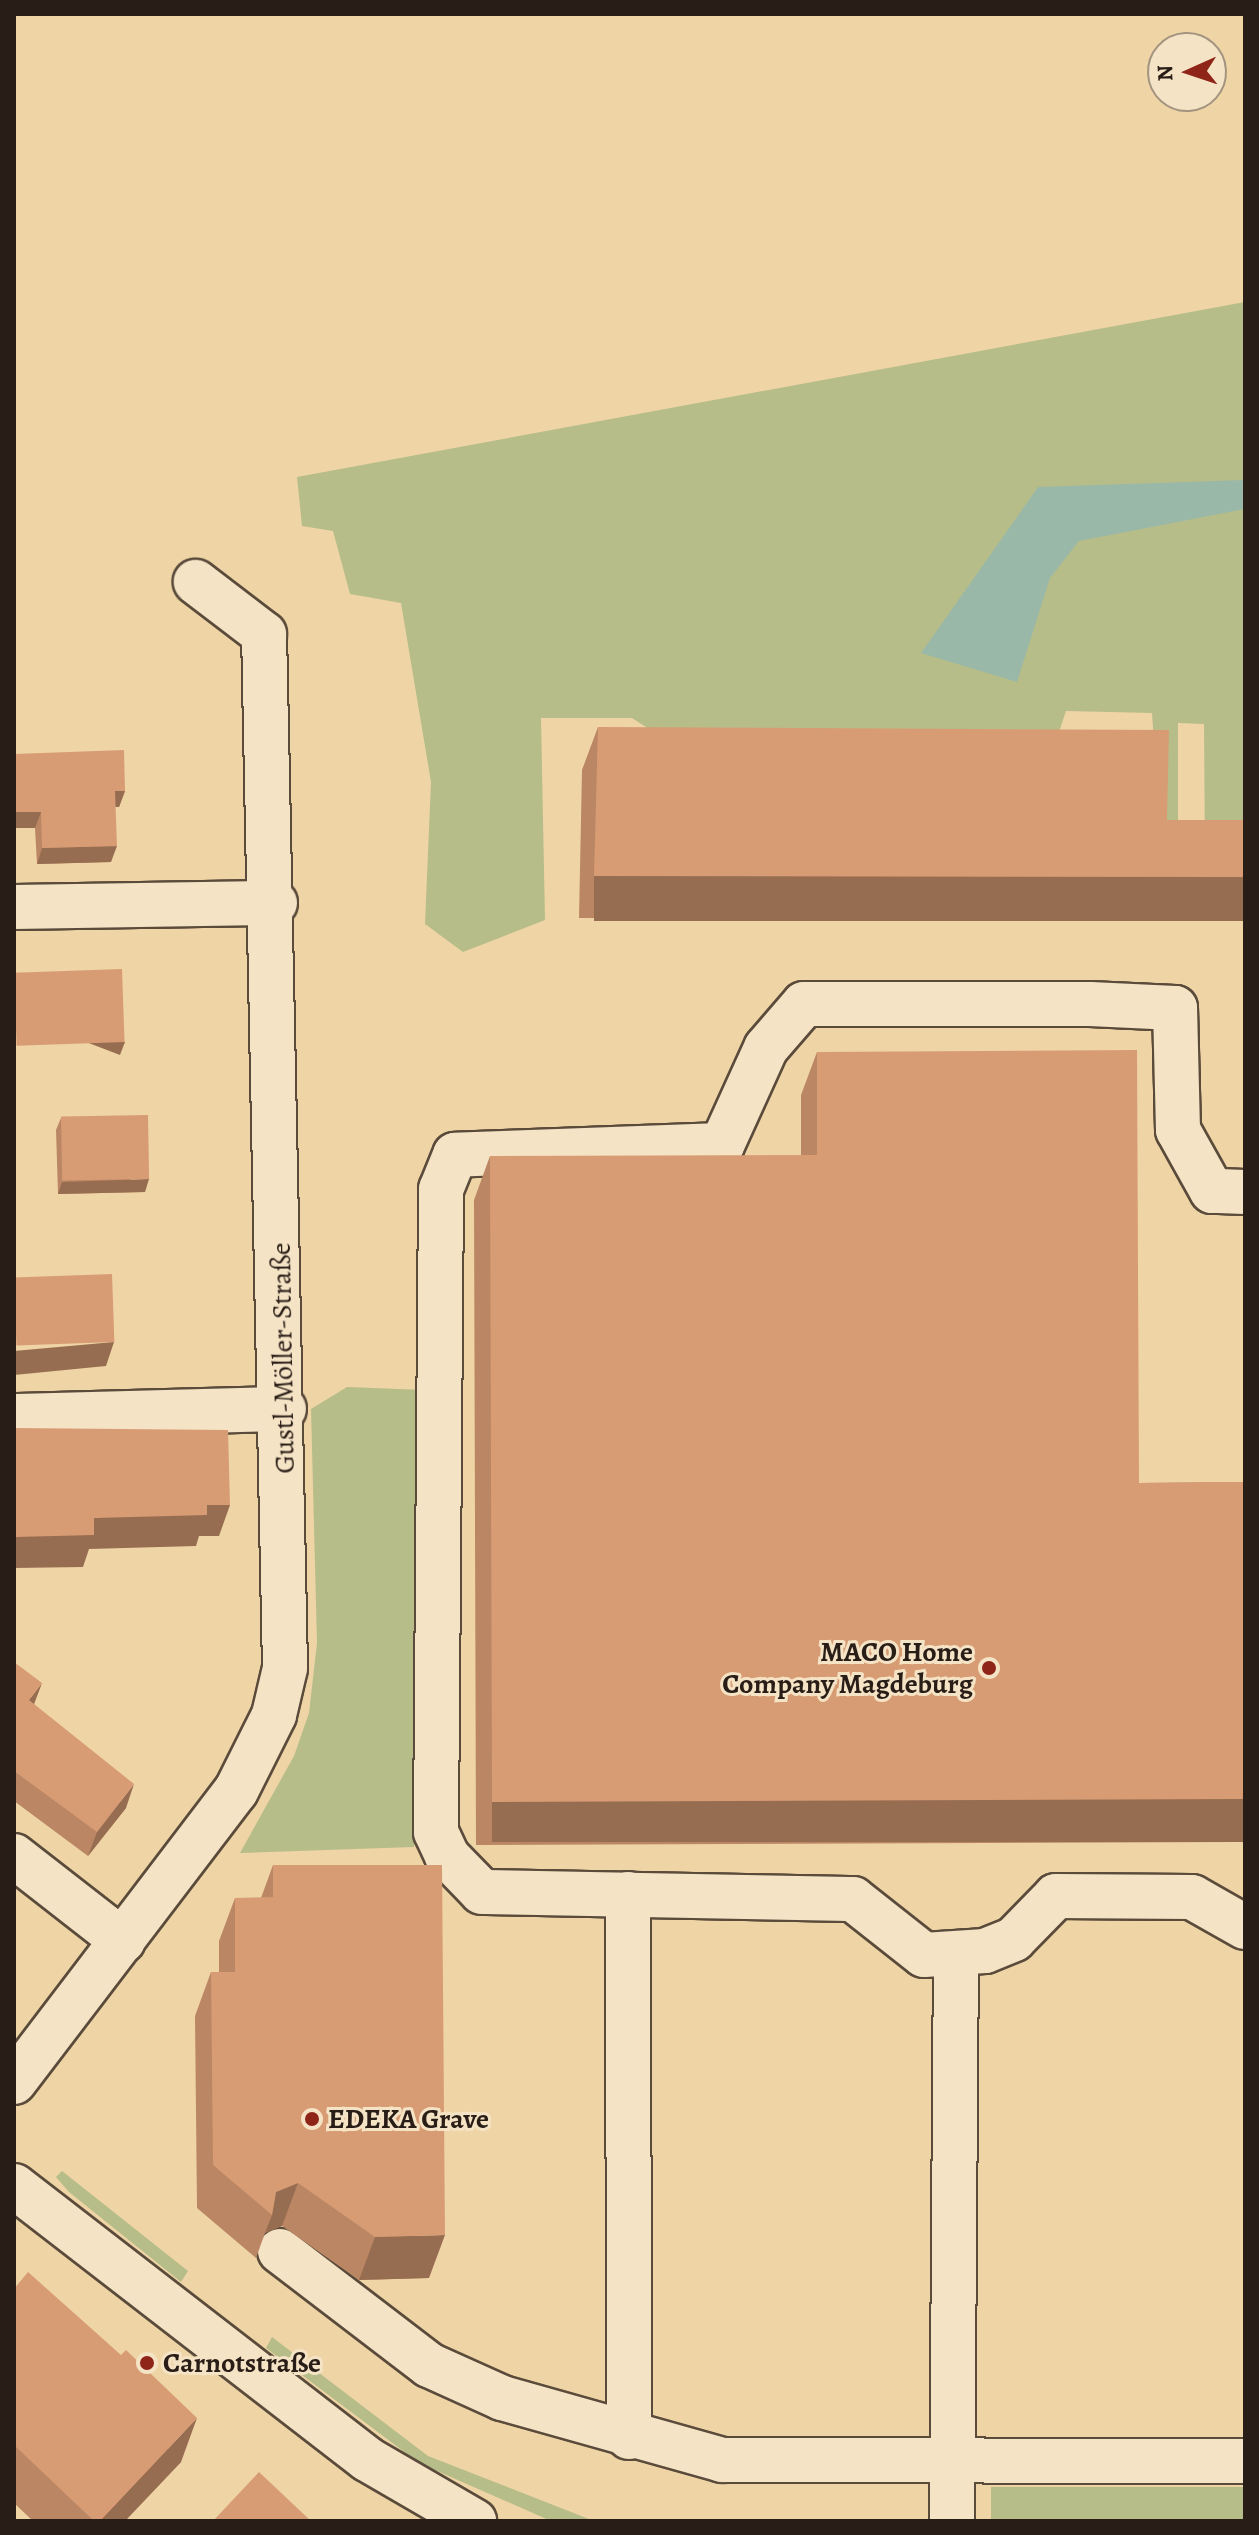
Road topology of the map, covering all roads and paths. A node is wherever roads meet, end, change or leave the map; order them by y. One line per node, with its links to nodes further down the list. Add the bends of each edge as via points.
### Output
1 (196, 582): 2 (street, Gustl-Möller-Straße, via 264,634)
2 (275, 903): 3 (street); 5 (street, Gustl-Möller-Straße)
3 (14, 907)
4 (1245, 1192): 8 (street, via 1212,1191 1178,1130 1175,1008 1090,1004 804,1004 766,1048 722,1145 475,1149 450,1160 441,1189 436,1832 447,1856 482,1892)
5 (284, 1409): 6 (street); 10 (street, Gustl-Möller-Straße, via 286,1644 274,1715 236,1791)
6 (14, 1416)
7 (14, 1856): 10 (street)
8 (628, 1894): 11 (street, via 853,1899 924,1955); 15 (street)
9 (1245, 1927): 11 (street, via 1192,1897 1056,1896 1014,1939)
10 (123, 1941): 12 (street, Gustl-Möller-Straße)
11 (956, 1954): 16 (street)
12 (14, 2082)
13 (14, 2186): 18 (street, via 355,2450)
14 (280, 2251): 15 (street, via 429,2365 502,2398)
15 (629, 2437): 16 (street, via 722,2460)
16 (953, 2458): 17 (street); 19 (street)
17 (1245, 2461)
18 (474, 2521)
19 (952, 2521)

